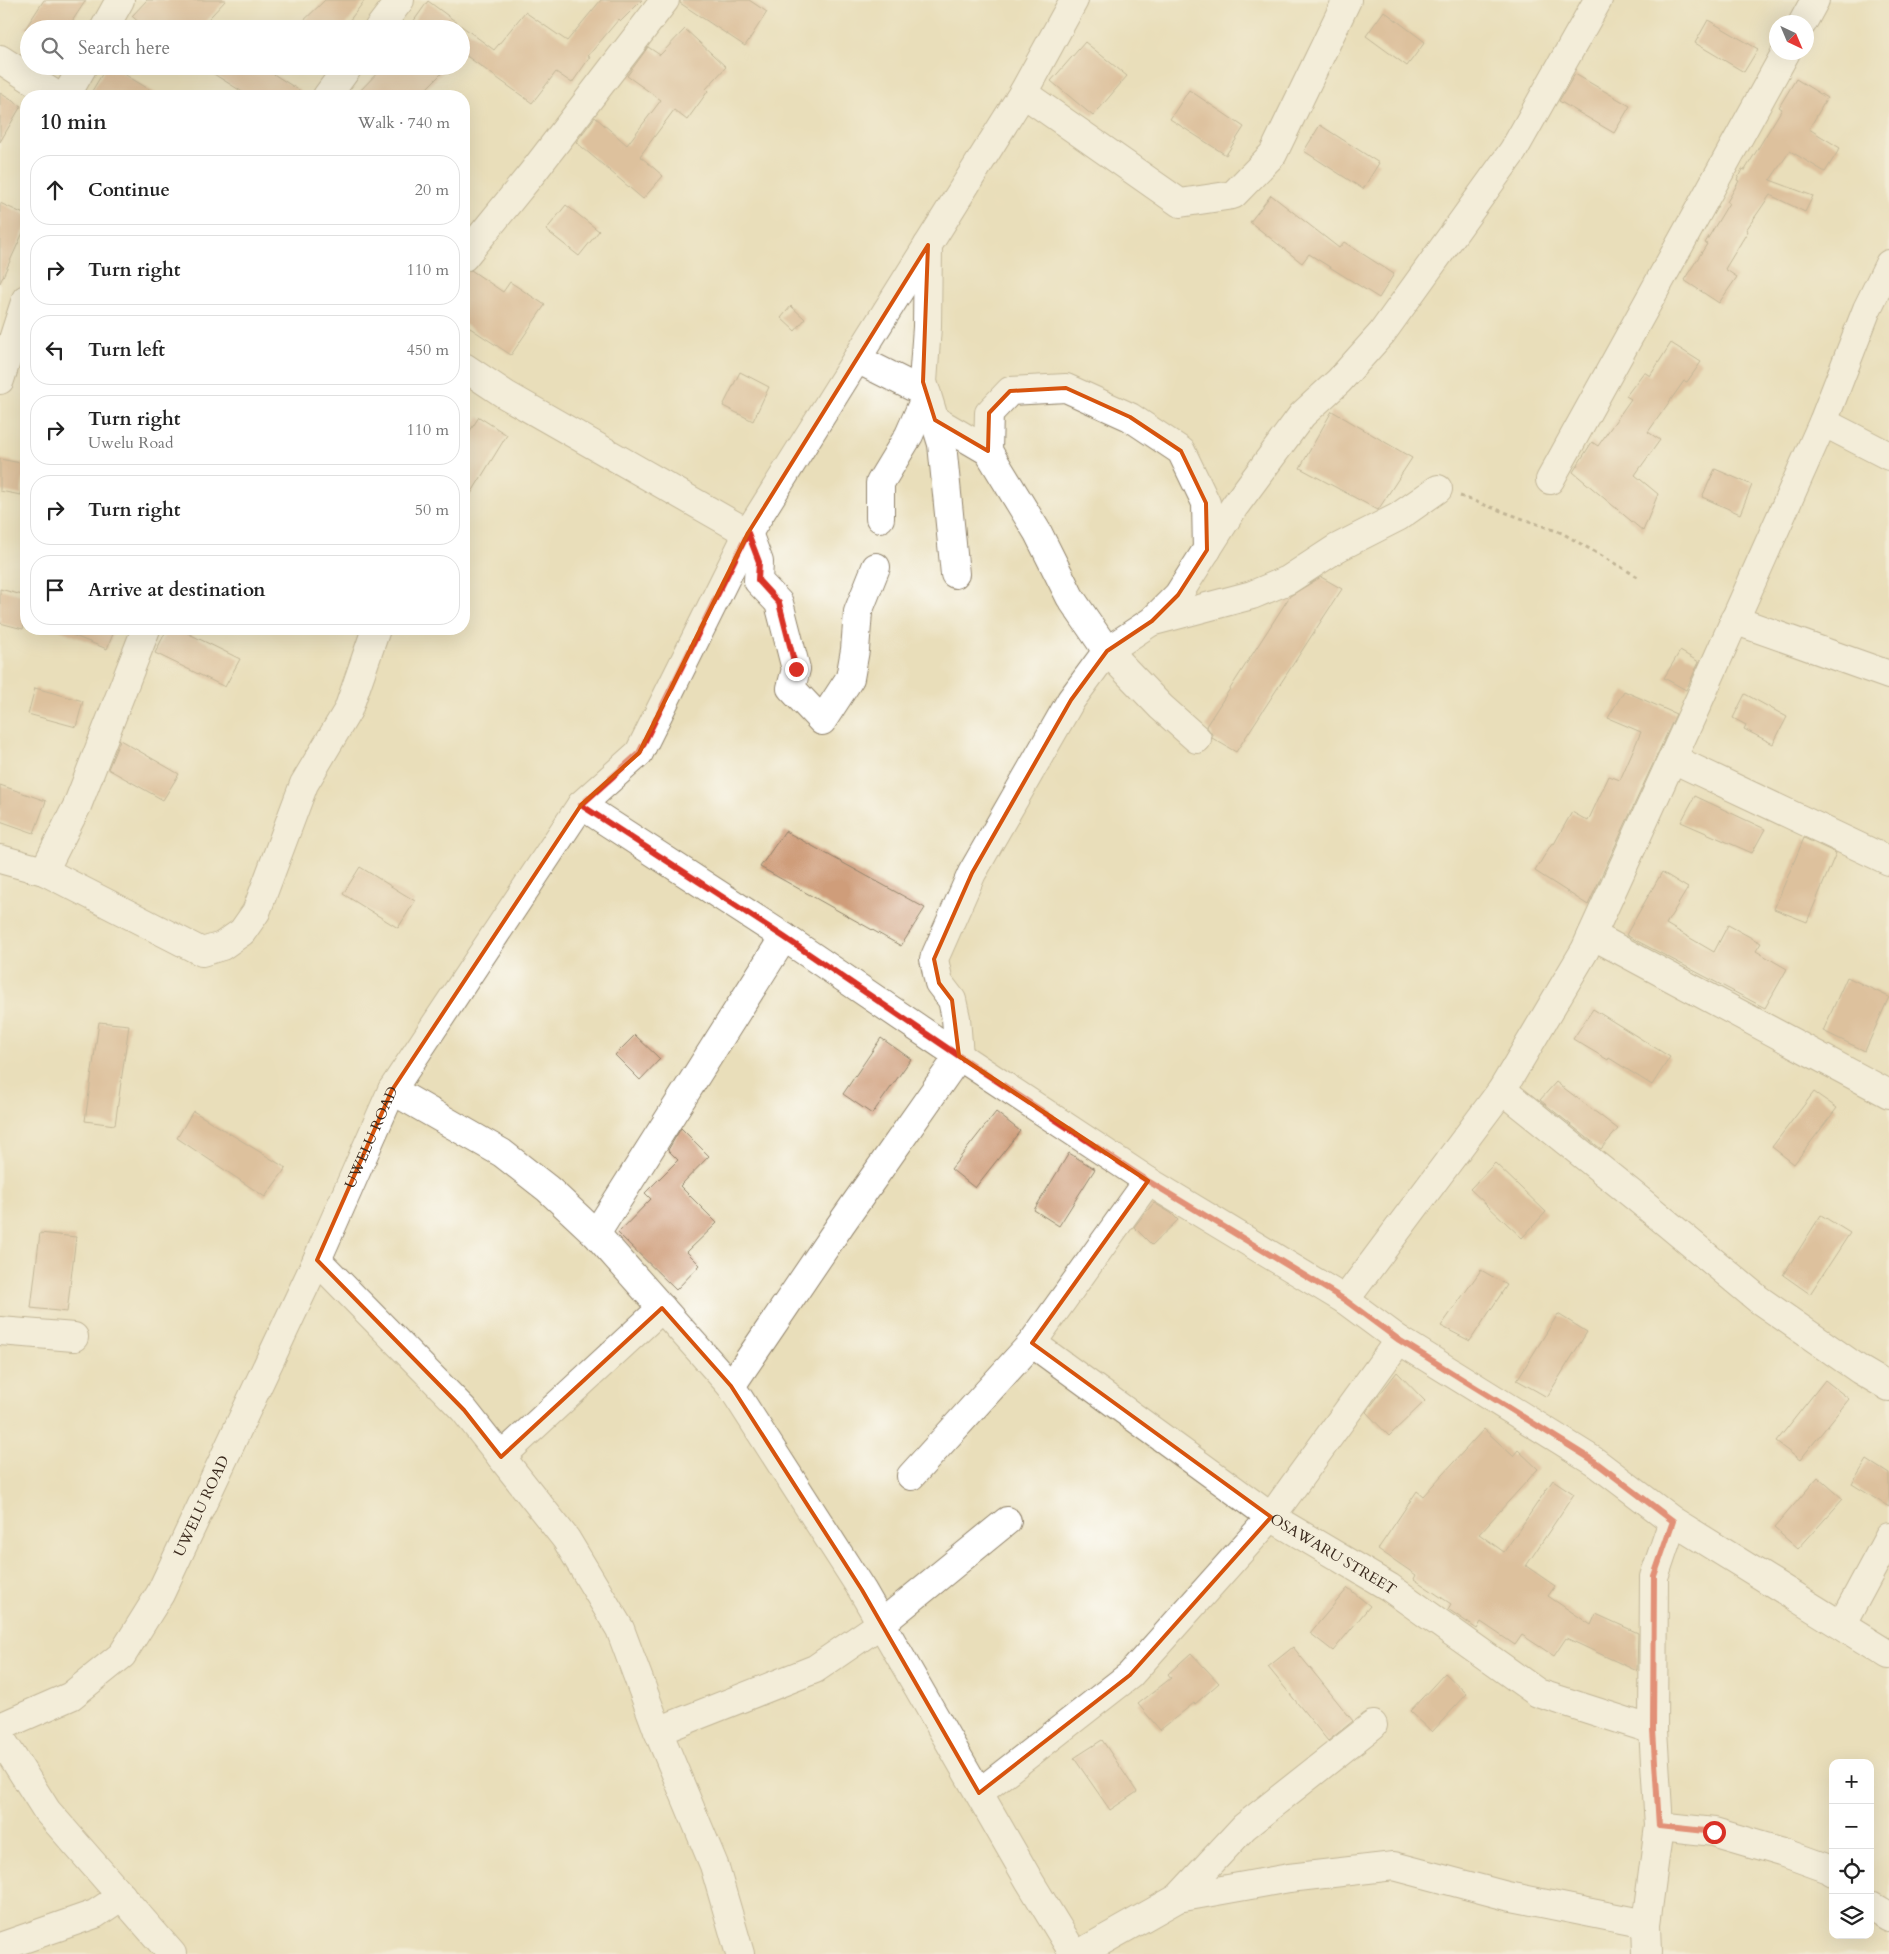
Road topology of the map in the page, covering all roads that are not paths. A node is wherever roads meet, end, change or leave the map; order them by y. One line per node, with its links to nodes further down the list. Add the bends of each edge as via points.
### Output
1 (120, 0): 9 (street)
2 (400, 0): 10 (street)
3 (665, 0): 22 (street)
4 (1074, 0): 20 (street, UWELU ROAD)
5 (1347, 0): 20 (street, via 1273,154 1233,195 1180,203)
6 (1598, 0): 36 (street, via 1513,151 1382,333 1339,381 1302,415 1234,507)
7 (1816, 0): 8 (street)
8 (1807, 15)
9 (109, 20)
10 (385, 20)
11 (0, 59): 13 (street)
12 (1782, 60): 32 (street)
13 (20, 72)
14 (25, 75): 17 (street)
15 (78, 75): 18 (street)
16 (343, 75): 19 (street)
17 (48, 90)
18 (69, 90)
19 (332, 90)
20 (1023, 93): 21 (street, UWELU ROAD)
21 (928, 245): 25 (street, UWELU ROAD); 28 (street, via 923,382)
22 (470, 250)
23 (1889, 264): 29 (street, via 1867,309)
24 (15, 312): 27 (street)
25 (856, 359): 28 (street); 35 (street, UWELU ROAD)
26 (470, 371): 35 (street, via 506,395)
27 (0, 380)
28 (931, 407): 30 (street); 34 (street, via 909,435 880,483); 38 (street, via 942,444)
29 (1823, 422): 31 (street); 39 (street)
30 (988, 450): 36 (street, via 989,413 1010,391 1066,388 1122,413 1182,451 1206,502); 43 (street, via 1038,533 1070,597)
31 (1889, 456)
32 (1550, 480)
33 (1438, 489): 40 (street, via 1398,517 1337,548 1288,580 1252,595)
34 (880, 518)
35 (748, 533): 37 (street, via 759,562 758,580 779,603 796,669 791,688 822,721 850,678 858,612); 47 (street, UWELU ROAD, via 639,753)
36 (1207, 550): 40 (street, via 1178,595)
37 (876, 567)
38 (955, 574)
39 (1734, 620): 44 (street); 46 (street)
40 (1152, 621): 43 (street)
41 (144, 635): 50 (street, via 77,806)
42 (374, 635): 50 (street, via 348,710 304,784 256,912 242,932 222,946 202,952)
43 (1107, 651): 45 (street); 53 (street, via 1071,700 972,872 934,959 939,983 952,1000)
44 (1889, 675)
45 (1197, 739)
46 (1673, 759): 49 (street); 51 (street)
47 (581, 805): 52 (street); 54 (street, UWELU ROAD)
48 (0, 859): 50 (street)
49 (1889, 860)
50 (44, 871)
51 (1592, 935): 55 (street); 56 (street)
52 (784, 937): 53 (street); 58 (street)
53 (959, 1056): 57 (street); 66 (street)
54 (392, 1090): 58 (street, via 502,1153 548,1189); 59 (street, UWELU ROAD)
55 (1502, 1090): 60 (street); 67 (street, via 1758,1299)
56 (1889, 1094)
57 (1148, 1181): 60 (street); 65 (street)
58 (596, 1234): 61 (street)
59 (317, 1260): 68 (street, via 464,1410); 78 (street, UWELU ROAD, via 160,1594 122,1655 71,1696)
60 (1345, 1300): 64 (street)
61 (662, 1308): 66 (street); 68 (street)
62 (0, 1331): 63 (street)
63 (74, 1338)
64 (1399, 1340): 70 (street); 72 (street, via 1594,1461)
65 (1032, 1343): 69 (street); 70 (street, OSAWARU STREET)
66 (731, 1386): 74 (street)
67 (1889, 1387)
68 (501, 1457): 80 (street, via 566,1539 620,1629)
69 (911, 1476)
70 (1271, 1517): 79 (street, OSAWARU STREET, via 1389,1587 1538,1693); 82 (street, via 1130,1675)
71 (1007, 1521): 74 (street)
72 (1673, 1521): 75 (street); 79 (street, via 1654,1576)
73 (1889, 1537): 75 (street)
74 (882, 1623): 80 (street, via 815,1669); 82 (street)
75 (1842, 1624): 76 (street)
76 (1889, 1655)
77 (1373, 1725): 86 (street, via 1244,1827)
78 (0, 1727)
79 (1653, 1730): 83 (street)
80 (658, 1731): 92 (street, via 714,1865)
81 (0, 1737): 85 (street, via 48,1811)
82 (979, 1792): 93 (street)
83 (1659, 1826): 84 (street, via 1714,1832); 89 (street)
84 (1829, 1869)
85 (122, 1896): 90 (street, via 95,1914); 91 (street)
86 (1178, 1898): 89 (street, via 1289,1878 1394,1866 1507,1896); 94 (street)
87 (1874, 1908): 88 (street)
88 (1889, 1916)
89 (1646, 1924): 95 (street)
90 (0, 1947)
91 (172, 1954)
92 (740, 1954)
93 (1074, 1954)
94 (1079, 1954)
95 (1647, 1954)

